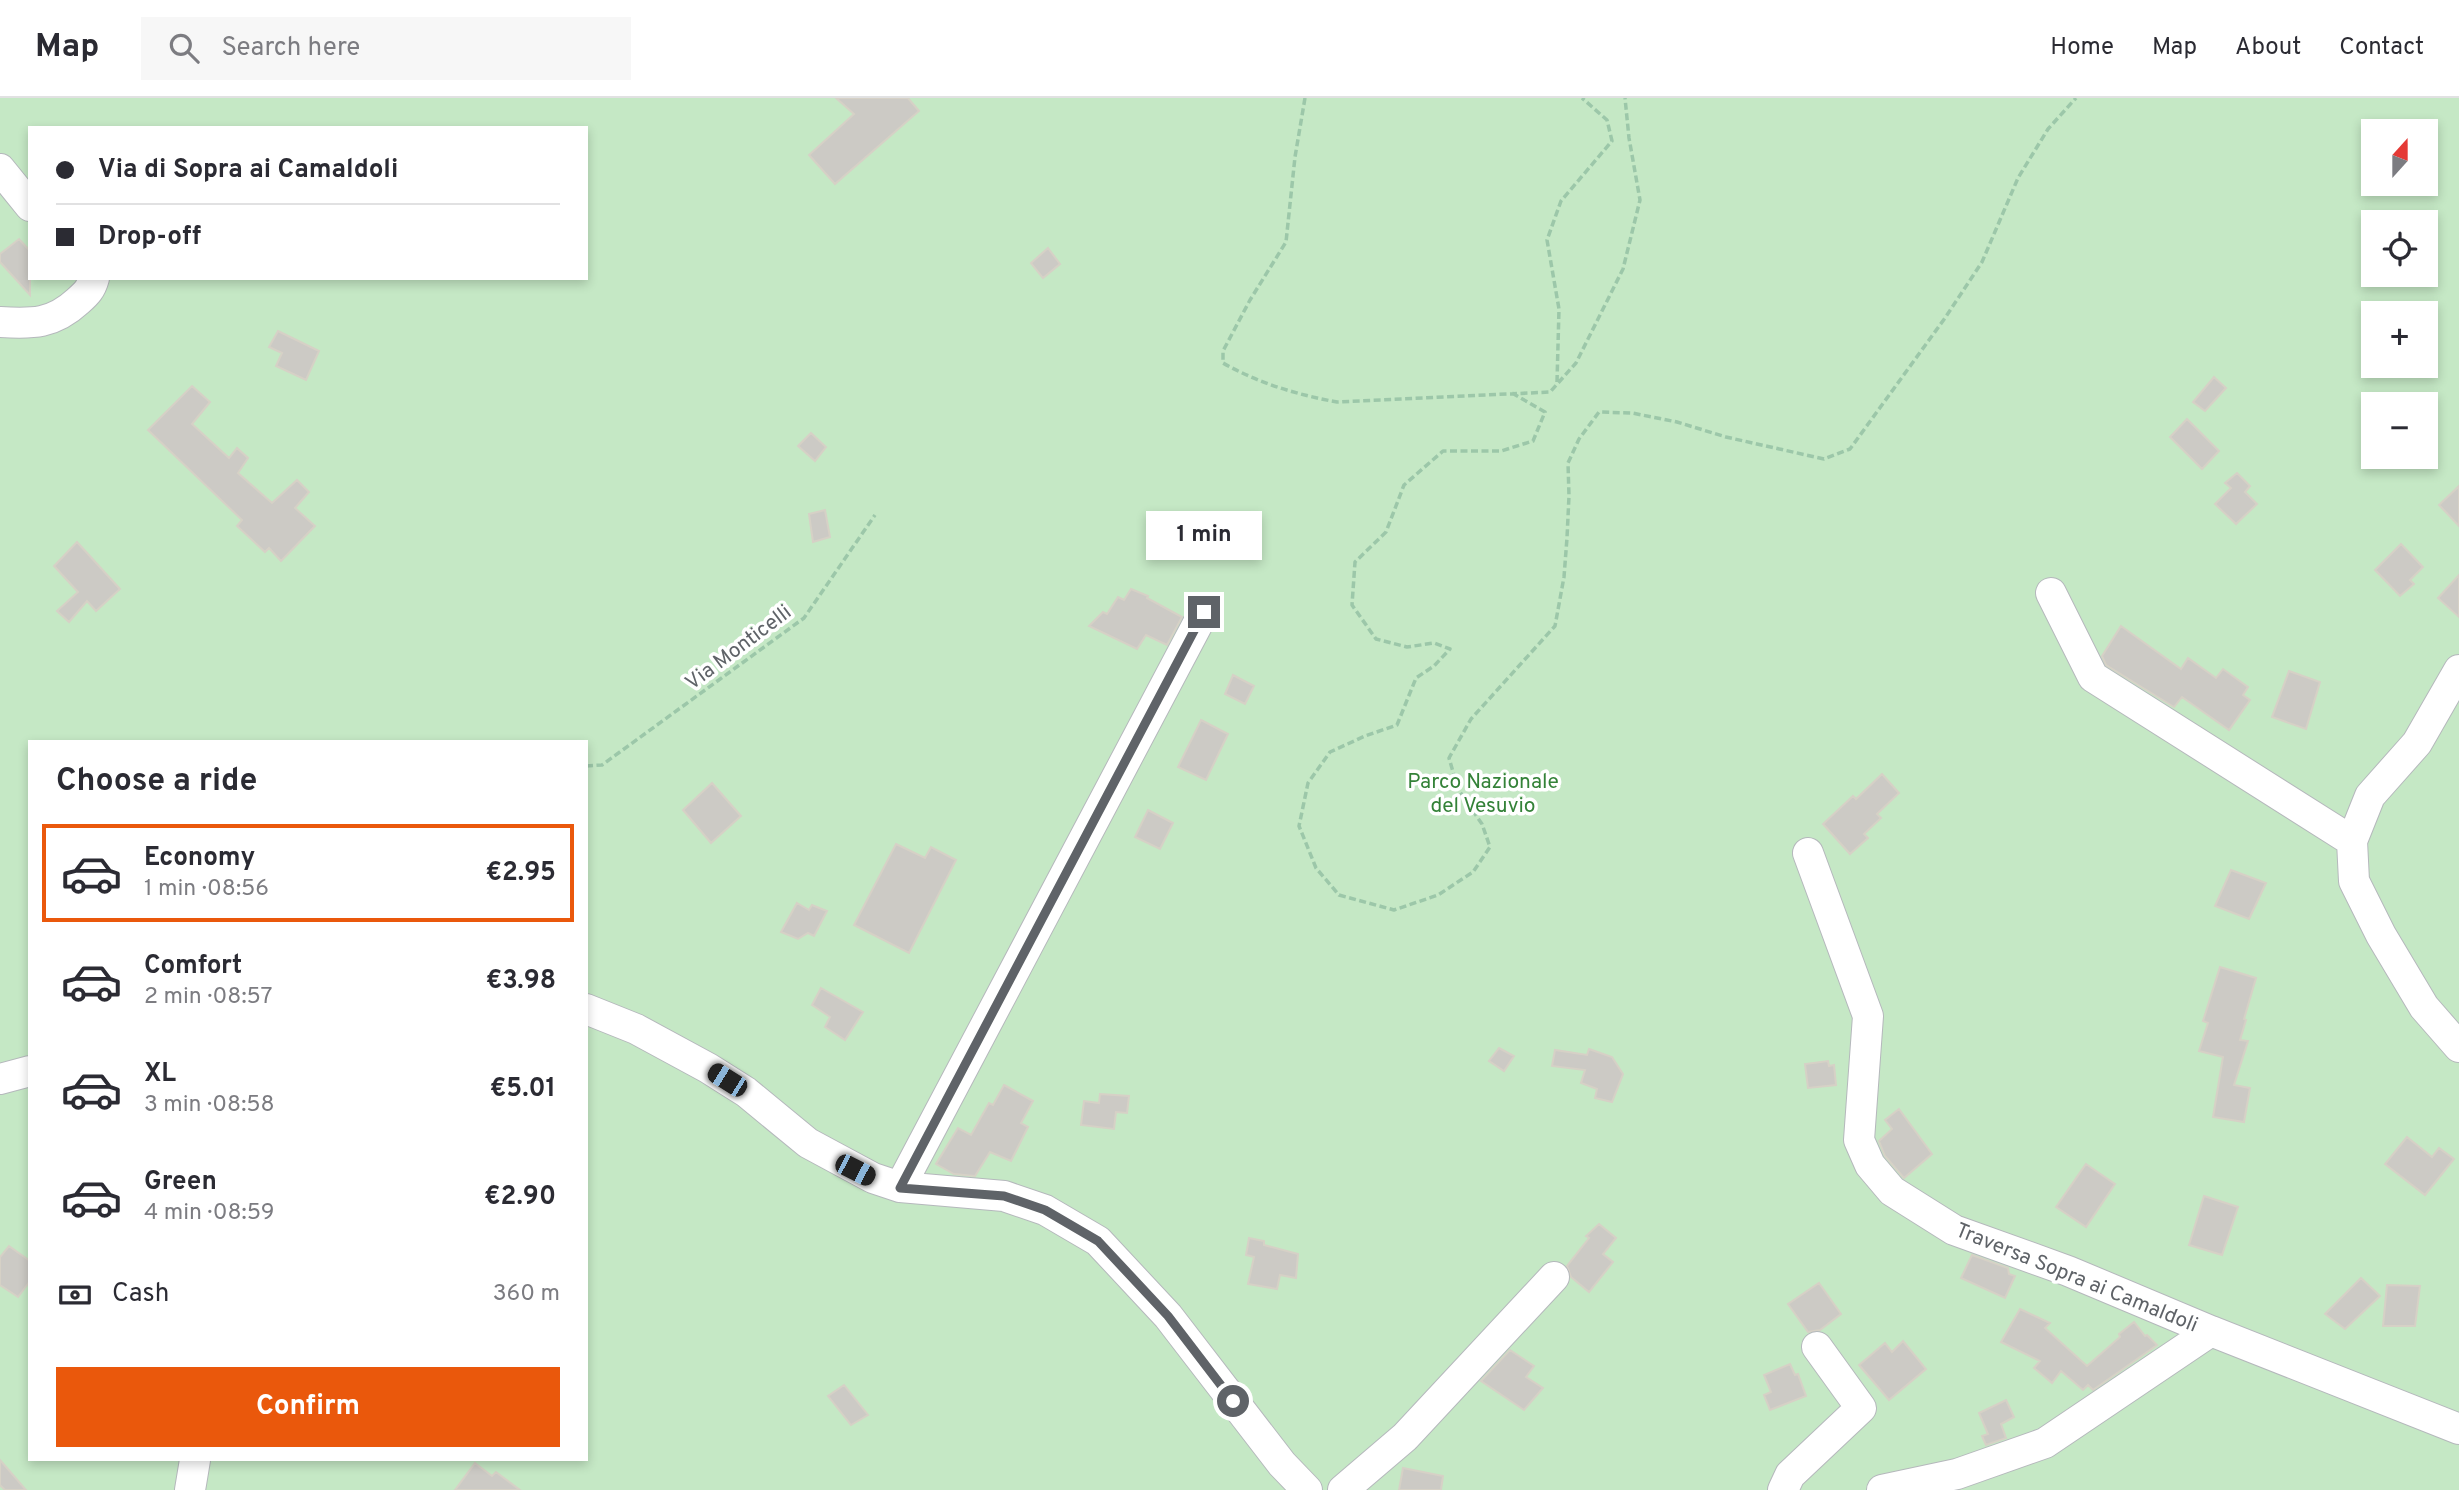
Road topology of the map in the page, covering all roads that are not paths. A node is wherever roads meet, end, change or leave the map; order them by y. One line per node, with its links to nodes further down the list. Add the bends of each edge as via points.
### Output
1 (0, 169): 2 (street)
2 (28, 204)
3 (93, 280): 4 (street, via 91,289 50,320)
4 (0, 322)
5 (2051, 593): 8 (street, via 2093,677)
6 (1204, 612): 14 (street)
7 (2459, 670): 8 (street, via 2417,743 2370,796)
8 (2352, 841): 11 (street, via 2354,881 2381,935 2424,1007)
9 (1808, 853): 16 (street, Traversa Sopra ai Camaldoli, via 1868,1016 1859,1140 1870,1165 1892,1191 1954,1230 2068,1271)
10 (588, 1010): 14 (street, via 708,1068 746,1092 808,1143)
11 (2459, 1048)
12 (28, 1072): 13 (street)
13 (0, 1079)
14 (900, 1188): 21 (street, via 1004,1196 1045,1210 1098,1241 1168,1316)
15 (1553, 1277): 22 (street, via 1405,1437)
16 (2211, 1331): 18 (street, Traversa Sopra ai Camaldoli); 24 (street, via 2045,1443 1957,1474)
17 (1817, 1347): 23 (street, via 1861,1408 1790,1475)
18 (2459, 1429)
19 (195, 1461): 20 (street)
20 (190, 1490)
21 (1307, 1490)
22 (1343, 1490)
23 (1783, 1490)
24 (1882, 1490)

